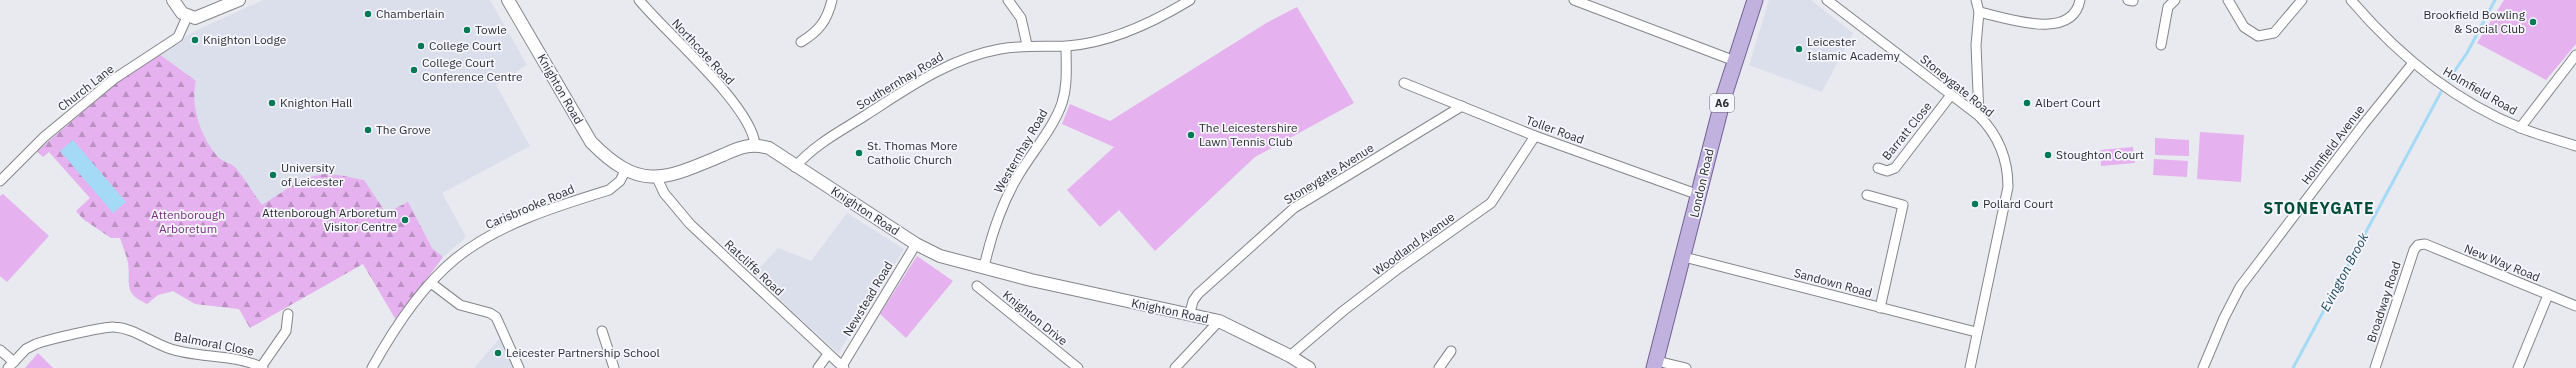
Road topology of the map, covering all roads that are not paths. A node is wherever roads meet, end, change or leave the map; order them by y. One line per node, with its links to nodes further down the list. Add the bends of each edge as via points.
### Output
1 (173, 0): 18 (street)
2 (239, 0): 18 (street)
3 (508, 0): 36 (street, Knighton Road, via 591,142)
4 (639, 0): 32 (street, Northcote Road, via 702,64 731,100 751,130)
5 (832, 0): 19 (street, via 827,19 821,28)
6 (1008, 0): 20 (street, via 1021,18)
7 (1190, 0): 22 (street, Southernhay Road, via 1168,13 1123,32 1096,41)
8 (1574, 0): 24 (street)
9 (1755, 0): 24 (main road, London Road / A6)
10 (1827, 0): 27 (street, Stoneygate Road)
11 (1976, 0): 17 (street)
12 (2080, 0): 17 (street, via 2072,17 2058,24 2042,25)
13 (2175, 0): 21 (street, via 2168,7)
14 (2228, 0): 15 (street, via 2244,27 2258,36 2274,33)
15 (2302, 0)
16 (2351, 0): 25 (street, Holmfield Road, via 2371,23)
17 (1978, 12): 29 (street, via 1976,45)
18 (191, 17): 38 (street, Church Lane, via 174,40 114,79 44,137)
19 (802, 42)
20 (1027, 45): 22 (street, Southernhay Road); 34 (street, Southernhay Road, via 975,55 937,71 823,141 806,154)
21 (2161, 45)
22 (1066, 46): 44 (street, Westernhay Road, via 1067,80 1061,105 1017,178 993,232)
23 (2576, 55): 30 (street)
24 (1735, 61): 39 (main road, London Road / A6)
25 (2414, 63): 30 (street, Holmfield Road, via 2466,99); 73 (street, Holmfield Avenue, via 2240,288)
26 (1404, 83): 28 (street, Toller Road)
27 (1951, 95): 29 (street, Stoneygate Road); 35 (street, Barratt Close, via 1895,168 1888,171)
28 (1462, 106): 31 (street, Toller Road); 50 (street, Stoneygate Avenue, via 1294,208 1198,294)
29 (1979, 116): 54 (street, Stoneygate Road, via 2001,148 2006,162 2008,187)
30 (2520, 128): 33 (street, Holmfield Road)
31 (1535, 136): 39 (street, Toller Road); 58 (street, Woodland Avenue, via 1491,203 1362,297)
32 (755, 144): 34 (street, Knighton Road, via 769,148); 37 (street, Knighton Road, via 735,149 688,171)
33 (2576, 146)
34 (795, 167): 41 (street, Knighton Road)
35 (1878, 168)
36 (626, 170): 37 (street, Knighton Road, via 646,178); 45 (street, Carisbrooke Road, via 620,181 609,190 524,220 484,239 455,258)
37 (657, 178): 57 (street, Ratcliffe Road, via 664,193 690,224)
38 (0, 181)
39 (1699, 195): 43 (main road, London Road / A6)
40 (1868, 196): 49 (street, via 1903,204)
41 (916, 244): 44 (street, Knighton Road, via 940,256); 62 (street, Newstead Road)
42 (2418, 245): 47 (street, New Way Road, via 2425,244); 74 (street, Broadway Road, via 2414,250)
43 (1684, 256): 49 (street, Sandown Road); 59 (main road, London Road / A6)
44 (984, 267): 50 (street, Knighton Road, via 1132,303)
45 (431, 283): 63 (street, Carisbrooke Road, via 385,344); 64 (street, via 460,305 496,317)
46 (977, 286): 67 (street, Knighton Drive)
47 (2548, 295): 48 (street, New Way Road); 75 (street)
48 (2576, 306)
49 (1880, 308): 54 (street, Sandown Road)
50 (1190, 313): 52 (street, Knighton Road)
51 (288, 314): 61 (street, via 286,331)
52 (1219, 321): 58 (street, Knighton Road); 68 (street)
53 (602, 331): 65 (street)
54 (1976, 332): 72 (street, Stoneygate Road)
55 (0, 350): 60 (street)
56 (1451, 351): 70 (street)
57 (828, 354): 62 (street, Ratcliffe Road); 66 (street)
58 (1290, 356): 69 (street, Knighton Road)
59 (1656, 364): 71 (street)
60 (11, 365): 61 (street, Balmoral Close, via 26,349 46,340 112,326 130,329 162,345 184,352 252,362)
61 (262, 367)
62 (843, 367)
63 (372, 368)
64 (519, 368)
65 (614, 368)
66 (818, 368)
67 (1078, 368)
68 (1176, 368)
69 (1309, 368)
70 (1439, 368)
71 (1686, 368)
72 (1970, 368)
73 (2203, 368)
74 (2375, 368)
75 (2518, 368)

